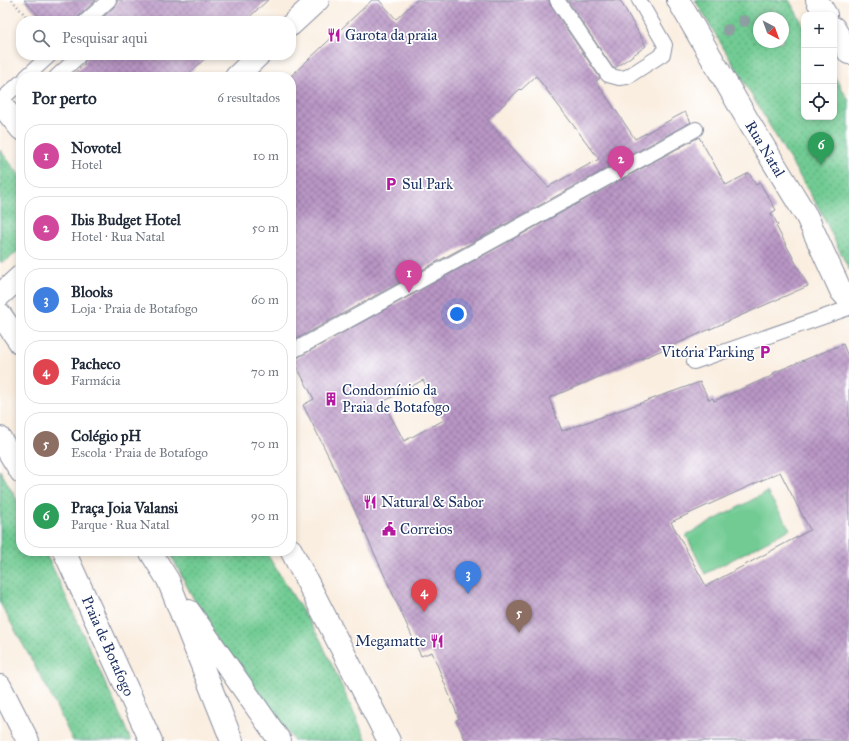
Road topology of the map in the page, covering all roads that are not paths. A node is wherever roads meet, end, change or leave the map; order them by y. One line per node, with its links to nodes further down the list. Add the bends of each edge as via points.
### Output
1 (108, 0): 8 (lane)
2 (318, 0): 9 (main road)
3 (557, 0): 4 (lane, via 608,75 619,78 627,77 663,54 665,45)
4 (639, 0)
5 (678, 0): 23 (main road, Rua Natal, via 807,217 841,290)
6 (817, 0): 7 (main road)
7 (824, 12)
8 (91, 16)
9 (296, 20)
10 (837, 33): 11 (main road)
11 (849, 53)
12 (45, 60): 15 (lane)
13 (75, 60): 16 (lane)
14 (254, 60): 17 (main road)
15 (31, 72)
16 (62, 72)
17 (241, 72)
18 (16, 96): 19 (lane)
19 (11, 111)
20 (696, 129): 27 (lane)
21 (16, 281): 22 (main road)
22 (0, 295)
23 (849, 300)
24 (849, 308): 28 (lane)
25 (0, 314): 26 (main road)
26 (16, 337)
27 (296, 349)
28 (694, 362)
29 (0, 438): 30 (main road)
30 (16, 464)
31 (66, 556): 37 (main road, Praia de Botafogo)
32 (153, 556): 34 (main road)
33 (294, 556): 40 (main road)
34 (168, 580): 38 (main road); 39 (main road)
35 (0, 686): 36 (main road)
36 (28, 741)
37 (150, 741)
38 (232, 741)
39 (280, 741)
40 (389, 741)

